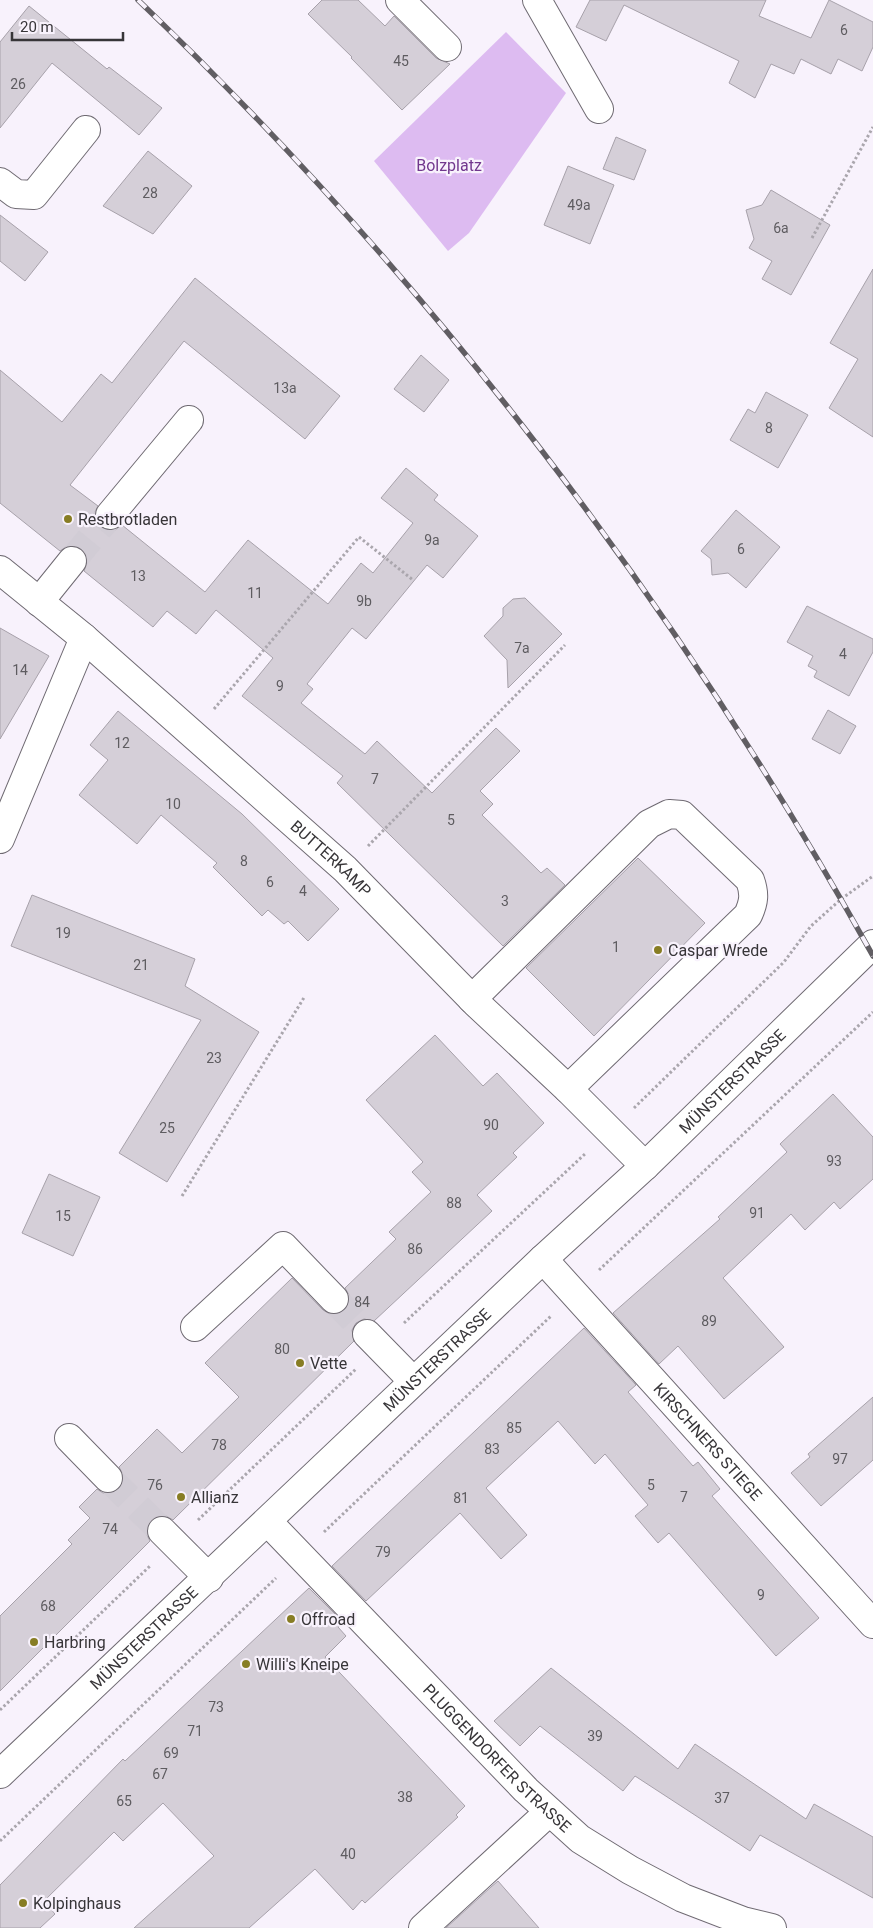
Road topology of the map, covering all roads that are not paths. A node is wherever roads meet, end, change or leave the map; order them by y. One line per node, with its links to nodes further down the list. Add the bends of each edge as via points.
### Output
1 (400, 0): 3 (street)
2 (537, 0): 4 (street)
3 (447, 47)
4 (599, 109)
5 (86, 130): 6 (street, via 34,196 16,194)
6 (0, 182)
7 (190, 420): 8 (street)
8 (110, 515)
9 (72, 561): 11 (street)
10 (0, 570): 11 (street, BUTTERKAMP)
11 (39, 602): 12 (street, BUTTERKAMP)
12 (84, 638): 13 (street); 15 (street, BUTTERKAMP, via 345,869)
13 (0, 839)
14 (873, 944): 17 (street, MÜNSTERSTRASSE)
15 (472, 999): 16 (street, BUTTERKAMP); 16 (street, via 649,824 668,814 682,815 750,880 755,894 752,906 748,915)
16 (568, 1088): 17 (street, BUTTERKAMP)
17 (645, 1166): 18 (street, MÜNSTERSTRASSE)
18 (543, 1259): 22 (street, MÜNSTERSTRASSE); 28 (street, KIRSCHNERS STIEGE)
19 (334, 1299): 20 (street, via 283,1246)
20 (195, 1327)
21 (373, 1340): 22 (street)
22 (413, 1381): 25 (street, MÜNSTERSTRASSE)
23 (69, 1438): 24 (street)
24 (108, 1478)
25 (268, 1522): 27 (street, MÜNSTERSTRASSE); 30 (street, PLUGGENDORFER STRASSE)
26 (168, 1537): 27 (street)
27 (209, 1578): 29 (street, MÜNSTERSTRASSE)
28 (873, 1624)
29 (0, 1774)
30 (549, 1812): 31 (street); 32 (street, PLUGGENDORFER STRASSE, via 580,1839 683,1898 743,1921)
31 (423, 1928)
32 (772, 1928)

